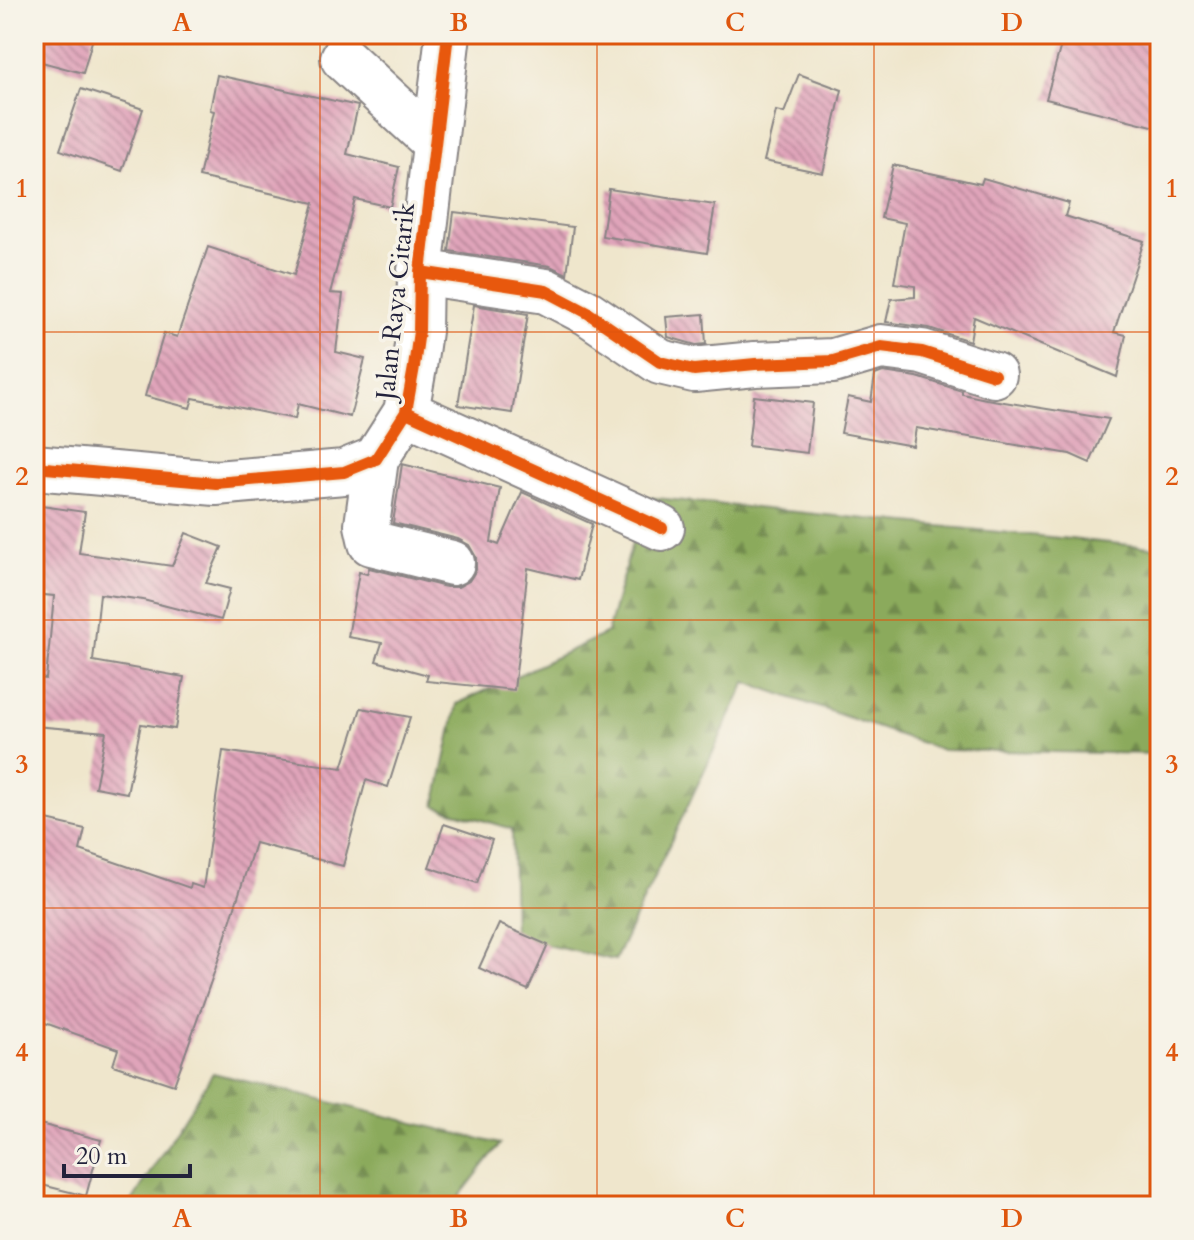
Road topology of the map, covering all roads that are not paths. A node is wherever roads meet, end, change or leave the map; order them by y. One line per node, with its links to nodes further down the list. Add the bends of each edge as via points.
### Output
1 (448, 34): 3 (street, Jalan Raya Citarik)
2 (343, 58): 3 (street)
3 (434, 142): 4 (street, Jalan Raya Citarik)
4 (420, 272): 5 (street, via 546,291 660,362 694,370 833,361 881,347 922,352); 6 (street, Jalan Raya Citarik, via 419,331)
5 (994, 375)
6 (406, 412): 7 (street, Jalan Raya Citarik); 9 (street)
7 (376, 459): 8 (street, via 344,472 216,483); 10 (street, via 367,525 371,543)
8 (34, 467)
9 (662, 528)
10 (452, 563)

